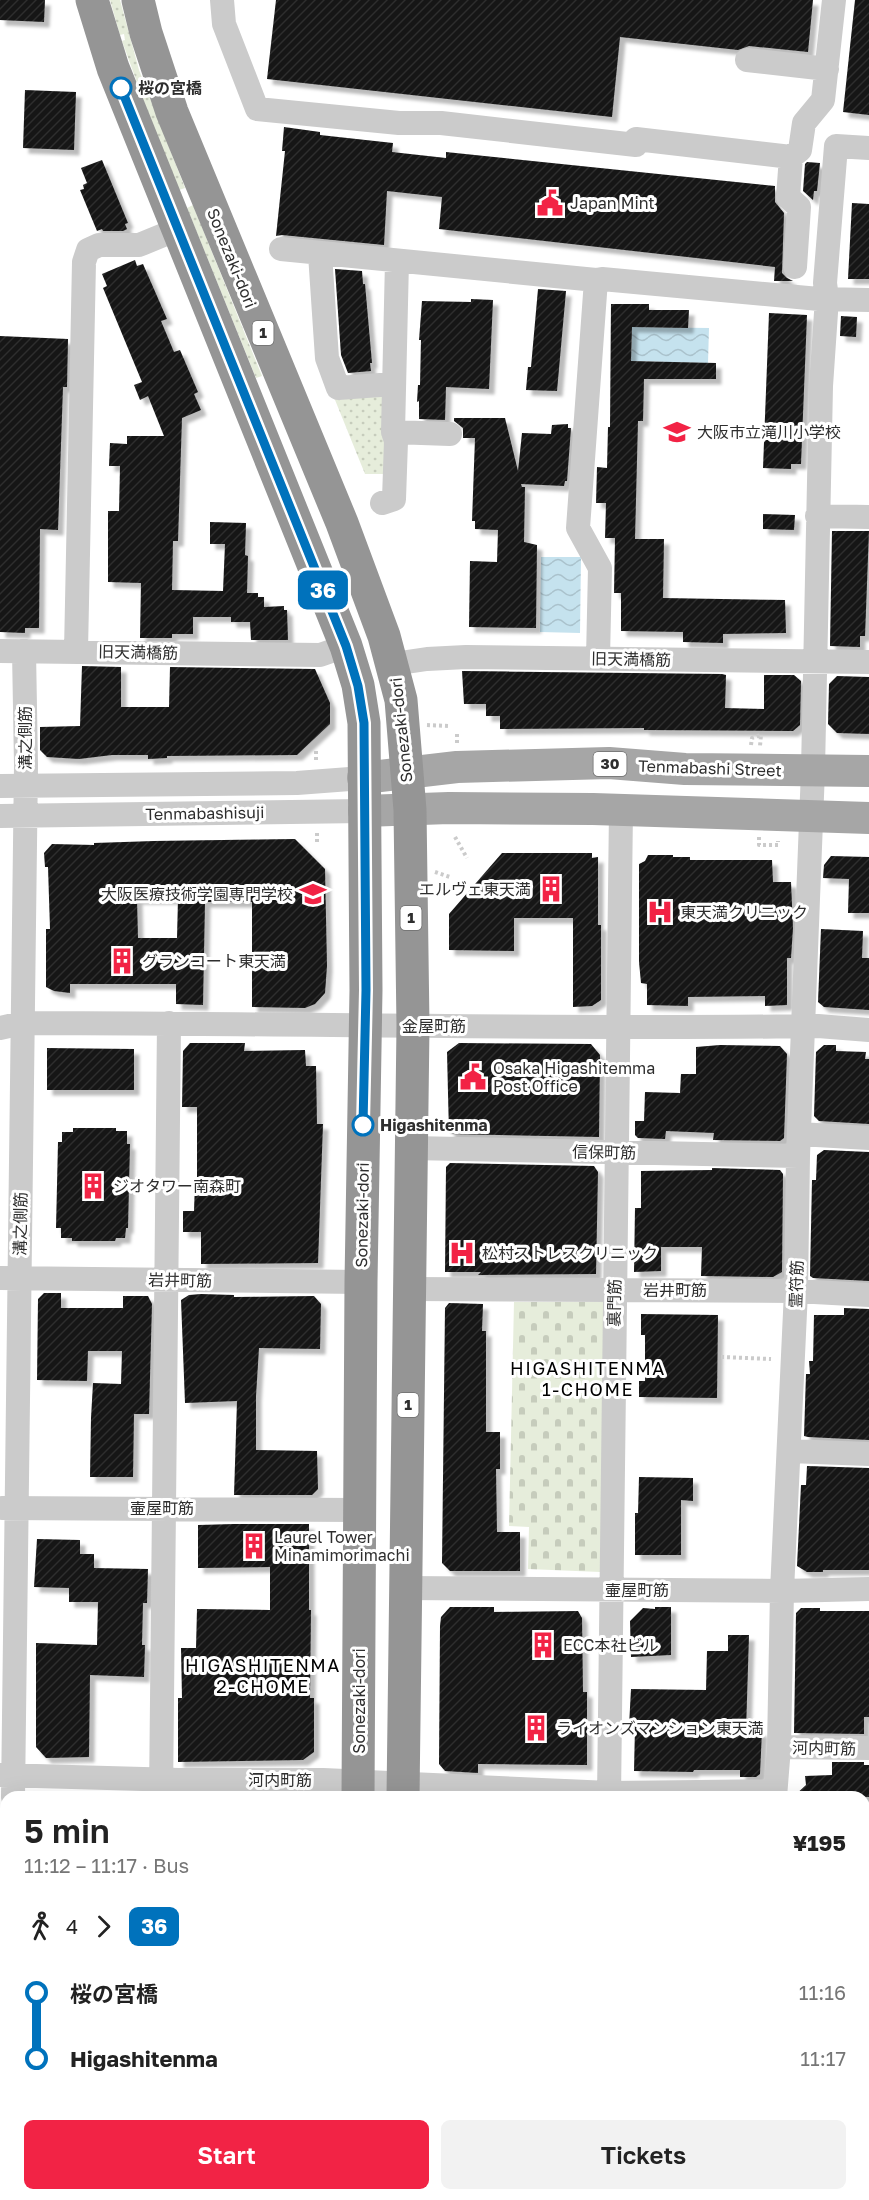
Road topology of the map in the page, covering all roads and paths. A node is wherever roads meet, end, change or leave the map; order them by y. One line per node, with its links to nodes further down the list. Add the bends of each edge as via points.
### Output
1 (92, 0): 10 (highway, Sonezaki-dori, via 113,68)
2 (138, 0): 31 (highway, Sonezaki-dori / 1, via 172,112 342,523)
3 (222, 0): 9 (street, via 224,24 257,109 399,123 441,123 636,145 636,139)
4 (834, 0): 6 (street)
5 (747, 60): 6 (street)
6 (827, 69): 9 (street, via 823,100 804,123)
7 (869, 148): 8 (street, via 836,146)
8 (836, 153): 9 (street); 16 (street, 霊符筋)
9 (796, 154): 14 (street, via 788,197 799,207)
10 (178, 230): 24 (highway, Sonezaki-dori); 27 (street, via 139,244 99,244 88,250 84,262)
11 (281, 249): 12 (street)
12 (320, 254): 13 (street); 18 (street, via 327,358 338,388)
13 (398, 261): 15 (street); 18 (street)
14 (795, 267)
15 (596, 280): 16 (street); 28 (street, via 578,528 600,568)
16 (827, 298): 17 (street); 22 (street, 霊符筋)
17 (869, 300)
18 (394, 384): 19 (street)
19 (393, 432): 20 (street); 21 (street, via 394,499)
20 (450, 434)
21 (382, 503)
22 (817, 516): 23 (street); 29 (street, 霊符筋)
23 (869, 517)
24 (346, 646): 27 (street, 旧天満橋筋, via 320,655); 39 (highway, Sonezaki-dori, via 364,723)
25 (0, 651): 26 (street, 旧天満橋筋)
26 (24, 651): 27 (street, 旧天満橋筋); 41 (street, 溝之側筋)
27 (76, 651)
28 (598, 658): 29 (street, 旧天満橋筋); 31 (street, 旧天満橋筋, via 466,657)
29 (814, 661): 30 (street, 旧天満橋筋); 36 (street, 霊符筋)
30 (869, 662)
31 (393, 664): 38 (highway, Sonezaki-dori / 1, via 401,700)
32 (426, 725): 33 (path)
33 (448, 726)
34 (759, 735): 35 (path, via 752,738 751,748)
35 (754, 747)
36 (813, 770): 37 (main road, Tenmabashi Street / 30); 38 (main road, Tenmabashi Street / 30, via 609,764); 47 (street, 霊符筋)
37 (869, 771)
38 (406, 772): 39 (main road, Tenmabashisuji / 30); 42 (highway, Sonezaki-dori / 1)
39 (363, 778): 41 (street, Tenmabashisuji, via 297,783); 44 (highway, Sonezaki-dori)
40 (0, 786): 41 (street, Tenmabashisuji)
41 (25, 786): 45 (street, 溝之側筋)
42 (410, 810): 43 (main road); 44 (main road, Tenmabashisuji); 56 (highway, Sonezaki-dori / 1)
43 (621, 810): 47 (main road); 57 (street, 裏門筋)
44 (364, 811): 45 (street, Tenmabashisuji); 55 (highway, Sonezaki-dori)
45 (25, 815): 46 (street, Tenmabashisuji); 54 (street, 溝之側筋)
46 (0, 816)
47 (810, 818): 48 (main road); 59 (street, 霊符筋)
48 (869, 818)
49 (455, 837): 52 (path)
50 (778, 842): 51 (path)
51 (760, 845)
52 (466, 858)
53 (169, 1023): 54 (street, 金屋町筋); 55 (street, 金屋町筋); 65 (street)
54 (11, 1026): 64 (street, 溝之側筋)
55 (365, 1026): 56 (street, 金屋町筋); 66 (highway, Sonezaki-dori)
56 (413, 1026): 57 (street, 金屋町筋); 62 (highway, Sonezaki-dori / 1)
57 (619, 1027): 59 (street, 金屋町筋); 63 (street, 裏門筋)
58 (869, 1030): 59 (street, 金屋町筋)
59 (803, 1038): 61 (street, 霊符筋)
60 (869, 1138): 61 (street, 信保町筋)
61 (799, 1145): 63 (street, 信保町筋); 69 (street, 霊符筋)
62 (411, 1148): 63 (street, 信保町筋); 67 (highway, Sonezaki-dori / 1)
63 (618, 1152): 68 (street, 裏門筋)
64 (10, 1278): 65 (street, 岩井町筋); 75 (street, 溝之側筋)
65 (166, 1280): 66 (street, 岩井町筋); 76 (street)
66 (361, 1282): 77 (highway, Sonezaki-dori)
67 (410, 1289): 68 (street, 岩井町筋); 78 (highway, Sonezaki-dori / 1)
68 (614, 1290): 69 (street, 岩井町筋); 80 (street, 裏門筋)
69 (796, 1291): 70 (street, 岩井町筋); 72 (street, 霊符筋)
70 (869, 1295)
71 (721, 1357): 72 (path)
72 (793, 1360): 73 (street, 霊符筋)
73 (789, 1451): 74 (street); 81 (street, 霊符筋)
74 (869, 1454)
75 (8, 1508): 76 (street, 壷屋町筋); 84 (street, 溝之側筋)
76 (164, 1508): 77 (street, 壷屋町筋); 85 (street)
77 (359, 1510): 86 (highway, Sonezaki-dori)
78 (404, 1587): 80 (street, 壷屋町筋); 87 (highway, Sonezaki-dori / 1)
79 (869, 1589): 81 (street, 壷屋町筋)
80 (611, 1590): 81 (street, 壷屋町筋); 88 (street, 裏門筋)
81 (782, 1591): 82 (street, 霊符筋)
82 (779, 1747): 83 (street, 河内町筋); 89 (street, 霊符筋)
83 (869, 1748)
84 (9, 1783): 85 (street, 河内町筋)
85 (161, 1788): 86 (street, 河内町筋, via 324,1780)
86 (358, 1790): 87 (street, 河内町筋)
87 (403, 1791)
88 (609, 1791)
89 (775, 1791)

